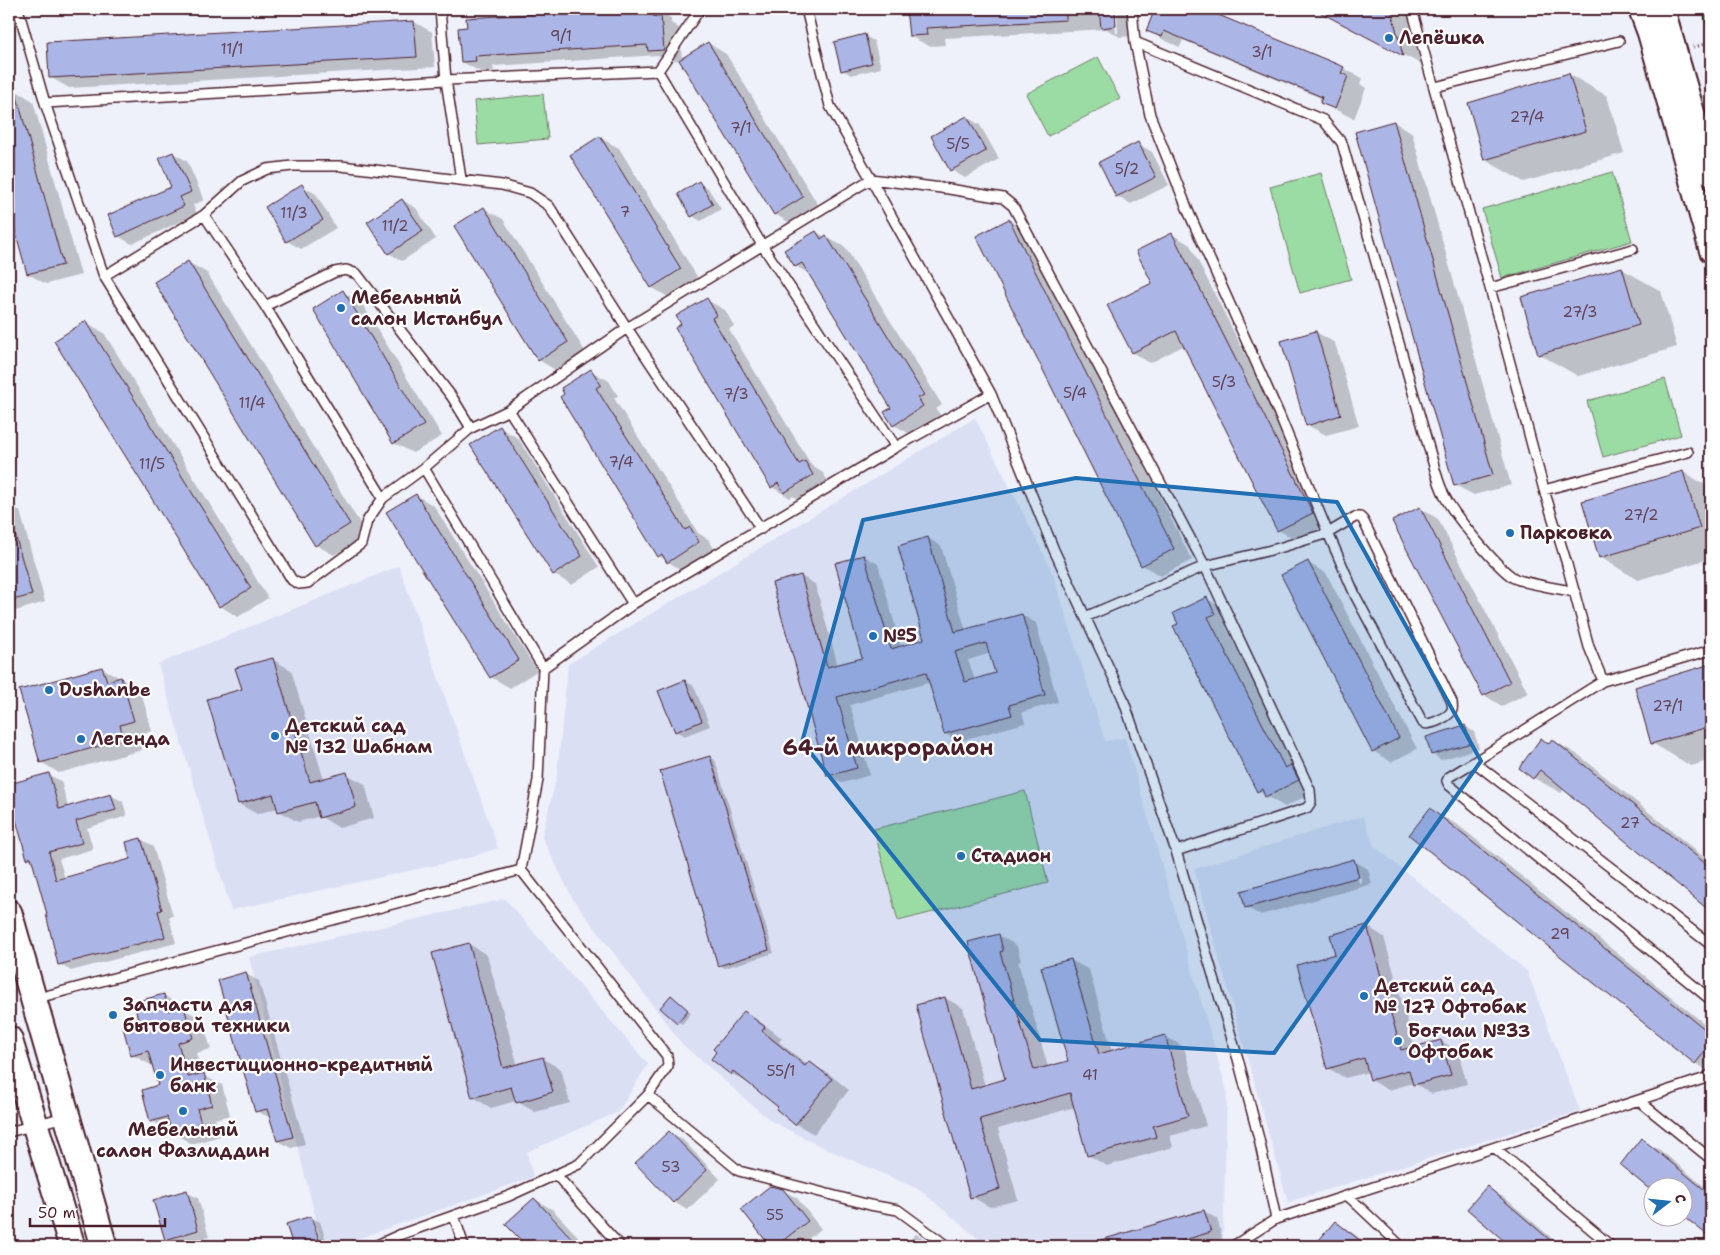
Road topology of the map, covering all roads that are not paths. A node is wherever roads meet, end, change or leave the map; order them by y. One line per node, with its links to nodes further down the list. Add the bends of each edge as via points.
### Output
1 (18, 9): 16 (lane)
2 (440, 9): 14 (lane)
3 (700, 9): 13 (lane)
4 (806, 9): 19 (lane, via 830,106)
5 (1132, 9): 12 (lane)
6 (1412, 9): 15 (lane)
7 (1628, 9): 10 (street)
8 (1640, 9): 10 (street)
9 (1663, 9): 17 (street)
10 (1649, 33): 23 (street)
11 (1619, 41): 15 (lane)
12 (1135, 42): 37 (lane, via 1150,115 1189,214 1279,414); 39 (lane, via 1324,120 1334,132 1342,143 1444,496 1497,563 1515,579)
13 (658, 71): 14 (lane); 21 (lane)
14 (446, 80): 16 (lane); 18 (lane)
15 (1435, 87): 25 (lane)
16 (45, 103): 24 (lane)
17 (1711, 174)
18 (461, 179): 20 (lane, via 342,166 292,166 267,170 242,181); 27 (lane, via 530,193 549,206)
19 (871, 180): 21 (lane); 28 (lane); 38 (lane, via 1003,198 1014,206)
20 (204, 215): 24 (lane); 26 (lane)
21 (762, 245): 27 (lane); 31 (lane)
22 (1633, 249): 25 (lane)
23 (1711, 251)
24 (104, 276): 35 (lane, via 292,580 298,584 308,583 361,544 367,521)
25 (1490, 288): 34 (lane)
26 (266, 306): 30 (lane, via 335,272 346,270 357,274 452,397); 35 (lane)
27 (627, 328): 29 (lane); 36 (lane)
28 (991, 394): 31 (lane); 41 (lane, via 1054,550)
29 (508, 410): 30 (lane); 40 (lane)
30 (471, 428): 33 (lane)
31 (896, 447): 36 (lane)
32 (1688, 452): 34 (lane)
33 (424, 468): 35 (lane); 43 (lane)
34 (1544, 490): 39 (lane)
35 (382, 498)
36 (761, 529): 40 (lane)
37 (1328, 534): 37 (lane, via 1356,597 1423,723 1431,724 1450,713 1452,702 1364,520 1355,518); 38 (lane)
38 (1205, 566): 41 (lane); 46 (lane, via 1310,790 1311,802 1306,808)
39 (1575, 592): 44 (lane, via 1589,647)
40 (634, 604): 43 (lane)
41 (1086, 617): 46 (lane, via 1122,696)
42 (1711, 650): 44 (lane)
43 (543, 668): 47 (lane, via 538,780)
44 (1603, 681): 45 (lane)
45 (1474, 762): 49 (lane); 51 (lane, via 1449,777 1449,785)
46 (1176, 851): 64 (lane, via 1238,1058)
47 (521, 870): 50 (lane); 54 (lane, via 667,1056 668,1066)
48 (9, 913): 50 (main road)
49 (1711, 945)
50 (34, 999): 56 (main road)
51 (1711, 1000)
52 (9, 1039): 57 (main road)
53 (1711, 1074): 55 (lane)
54 (648, 1095): 63 (lane, via 579,1164 509,1196); 70 (lane, via 739,1171 898,1210)
55 (1639, 1101): 59 (lane); 60 (lane)
56 (67, 1116): 57 (lane); 66 (main road)
57 (36, 1124): 58 (lane); 65 (main road)
58 (9, 1132)
59 (1495, 1148): 62 (lane); 73 (lane)
60 (1711, 1159)
61 (558, 1177): 69 (lane)
62 (1348, 1196): 64 (lane); 72 (lane)
63 (454, 1216): 67 (lane); 68 (lane)
64 (1276, 1219): 71 (lane)
65 (72, 1246)
66 (104, 1246)
67 (375, 1246)
68 (464, 1246)
69 (620, 1246)
70 (947, 1246)
71 (1233, 1246)
72 (1401, 1246)
73 (1611, 1246)

